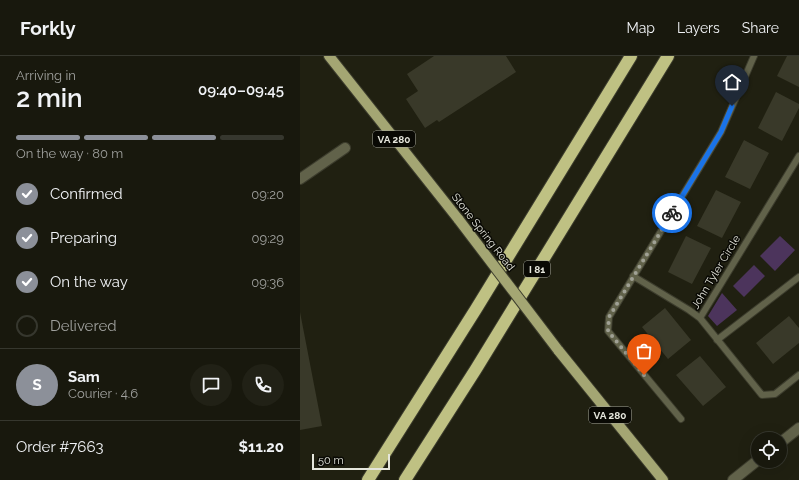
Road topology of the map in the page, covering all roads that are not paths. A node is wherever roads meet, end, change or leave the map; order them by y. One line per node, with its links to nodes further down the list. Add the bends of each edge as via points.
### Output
1 (329, 56): 19 (main road, Stone Spring Road / VA 280, bridge, via 558,350)
2 (631, 56): 17 (highway, I 81)
3 (668, 56): 18 (highway, I 81, via 474,373)
4 (754, 56): 8 (lane, via 721,132)
5 (345, 148): 7 (street)
6 (799, 156): 10 (lane, John Tyler Circle)
7 (300, 179)
8 (633, 276): 10 (lane); 13 (lane, via 609,317 608,331)
9 (799, 276): 11 (lane)
10 (700, 318): 11 (lane, John Tyler Circle)
11 (717, 340): 12 (lane, John Tyler Circle, via 762,395 775,394)
12 (799, 375)
13 (681, 419)
14 (799, 428): 15 (street)
15 (787, 437)
16 (751, 466): 20 (street)
17 (368, 480)
18 (405, 480)
19 (663, 480)
20 (733, 480)

